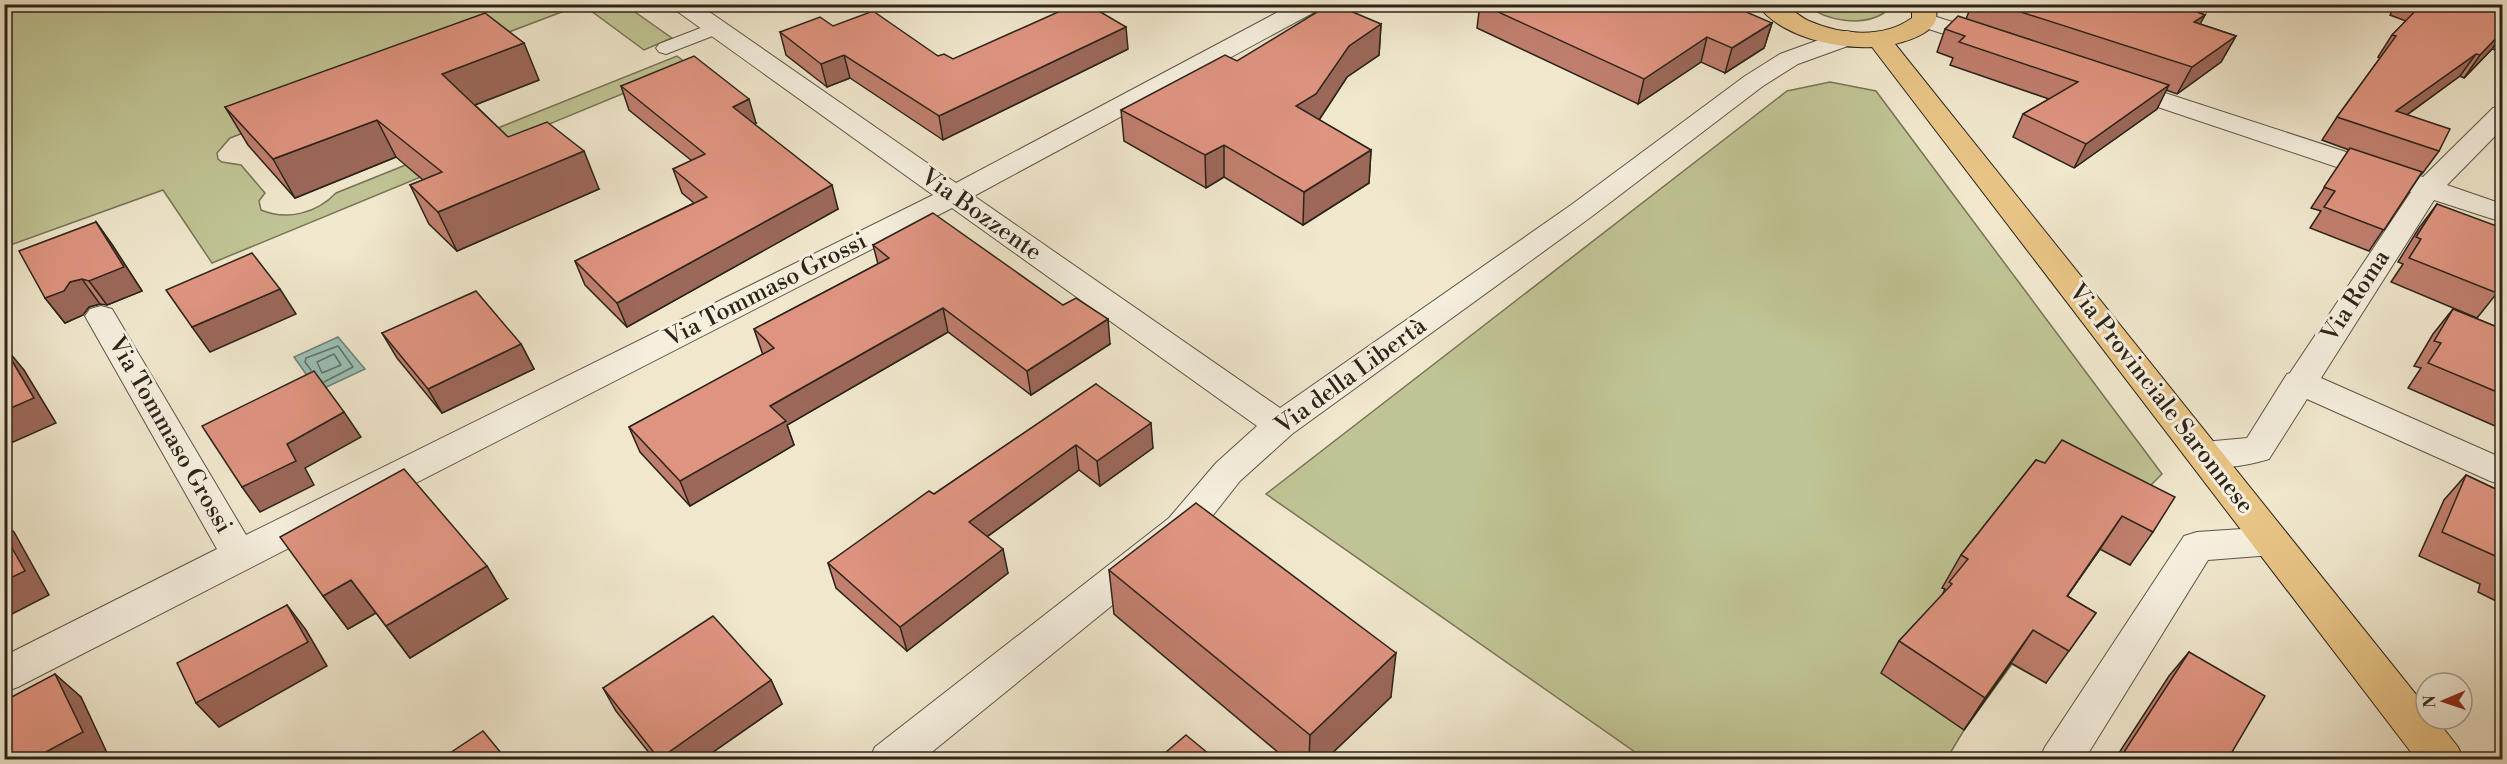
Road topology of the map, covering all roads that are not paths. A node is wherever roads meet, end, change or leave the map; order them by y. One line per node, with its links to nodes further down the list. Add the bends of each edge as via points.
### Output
1 (682, 4): 5 (street, Via Bozzente)
2 (1768, 4): 6 (main road, via 1792,23 1828,35)
3 (1288, 9): 12 (street, Via Tommaso Grossi)
4 (1924, 12): 6 (main road, via 1908,33); 8 (street)
5 (716, 28): 7 (lane); 12 (street, Via Bozzente)
6 (1862, 39): 16 (street, Via della Libertà, via 1789,59 1754,81 1581,211); 17 (main road, Via Provinciale Saronnese)
7 (666, 48)
8 (2014, 50)
9 (2094, 77): 11 (street)
10 (2502, 114): 11 (street, Via Roma)
11 (2427, 189): 13 (street); 15 (street, Via Roma)
12 (953, 196): 16 (street, Via Bozzente); 20 (street, Via Tommaso Grossi)
13 (2502, 213)
14 (101, 316): 20 (street, Via Tommaso Grossi)
15 (2299, 382): 17 (street, Via Roma, via 2257,450); 18 (street)
16 (1280, 425): 22 (street, Via della Libertà, via 1228,472 1174,534)
17 (2204, 455): 19 (main road, Via Provinciale Saronnese)
18 (2502, 472)
19 (2272, 541): 23 (street, via 2197,546); 24 (main road, Via Provinciale Saronnese)
20 (238, 555): 21 (street, Via Tommaso Grossi)
21 (4, 675)
22 (890, 759)
23 (2060, 759)
24 (2443, 759)

